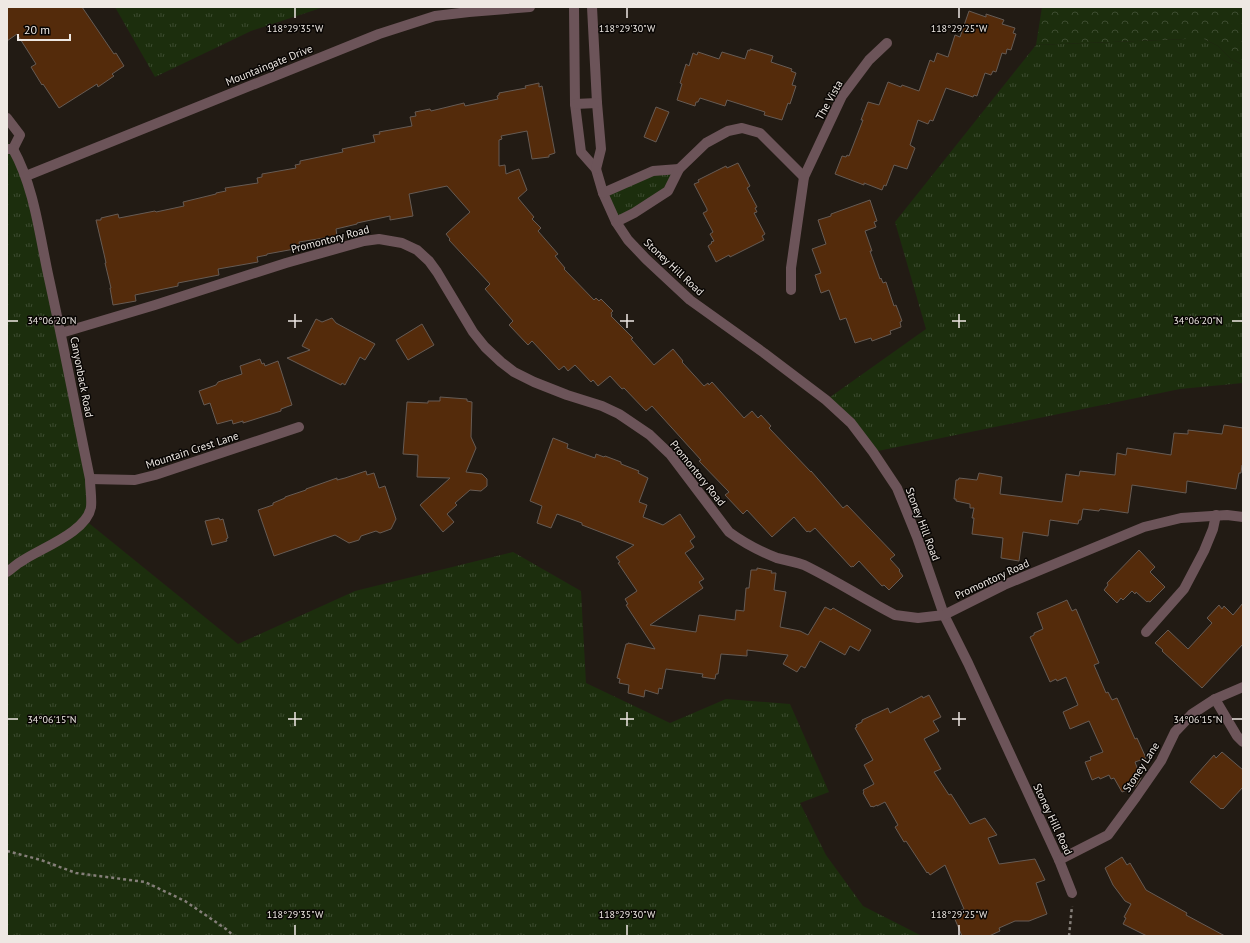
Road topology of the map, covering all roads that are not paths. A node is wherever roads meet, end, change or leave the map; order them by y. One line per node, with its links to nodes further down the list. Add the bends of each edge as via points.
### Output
1 (530, 7): 11 (street, Mountaingate Drive, via 435,16 379,34)
2 (574, 7): 6 (street, Stoney Hill Road)
3 (592, 7): 5 (street)
4 (887, 43): 12 (street, The Vista, via 869,60 842,96)
5 (597, 103): 6 (street); 9 (street, via 601,149)
6 (575, 104): 9 (street, Stoney Hill Road, via 581,152)
7 (8, 123): 8 (street, via 20,135)
8 (10, 149): 11 (street, Canyonback Road, via 19,160)
9 (596, 169): 13 (street, Stoney Hill Road)
10 (679, 169): 12 (street, via 706,143 728,131 742,128 760,133); 13 (street, via 653,171); 14 (street, via 668,191)
11 (26, 176): 16 (street, Canyonback Road)
12 (804, 177): 15 (street, The Vista, via 791,268)
13 (603, 193): 14 (street, Stoney Hill Road)
14 (616, 222): 22 (street, Stoney Hill Road, via 646,260 690,300 789,371 851,423 897,488)
15 (791, 290)
16 (61, 333): 18 (street, Canyonback Road); 22 (street, Promontory Road, via 364,241 379,239 402,243 418,250 429,261 473,332 501,362 534,382 619,414 650,435 670,454 729,532 739,540 755,549 824,575 895,615 918,618)
17 (299, 427): 18 (street, Mountain Crest Lane, via 155,475 134,480)
18 (90, 479): 21 (street, Canyonback Road, via 91,508 85,520 66,537 21,561)
19 (1216, 515): 20 (street, Promontory Road); 22 (street, Promontory Road, via 1181,518 1144,527 1004,585); 23 (street, via 1204,551 1184,589)
20 (1243, 517)
21 (7, 572)
22 (944, 614): 27 (street, Stoney Hill Road)
23 (1146, 632)
24 (1243, 687): 25 (street, Stoney Lane)
25 (1215, 699): 26 (street); 27 (street, Stoney Lane, via 1192,714 1176,732 1161,761 1108,836)
26 (1243, 742)
27 (1059, 860): 28 (street, Stoney Hill Road)
28 (1072, 894)

